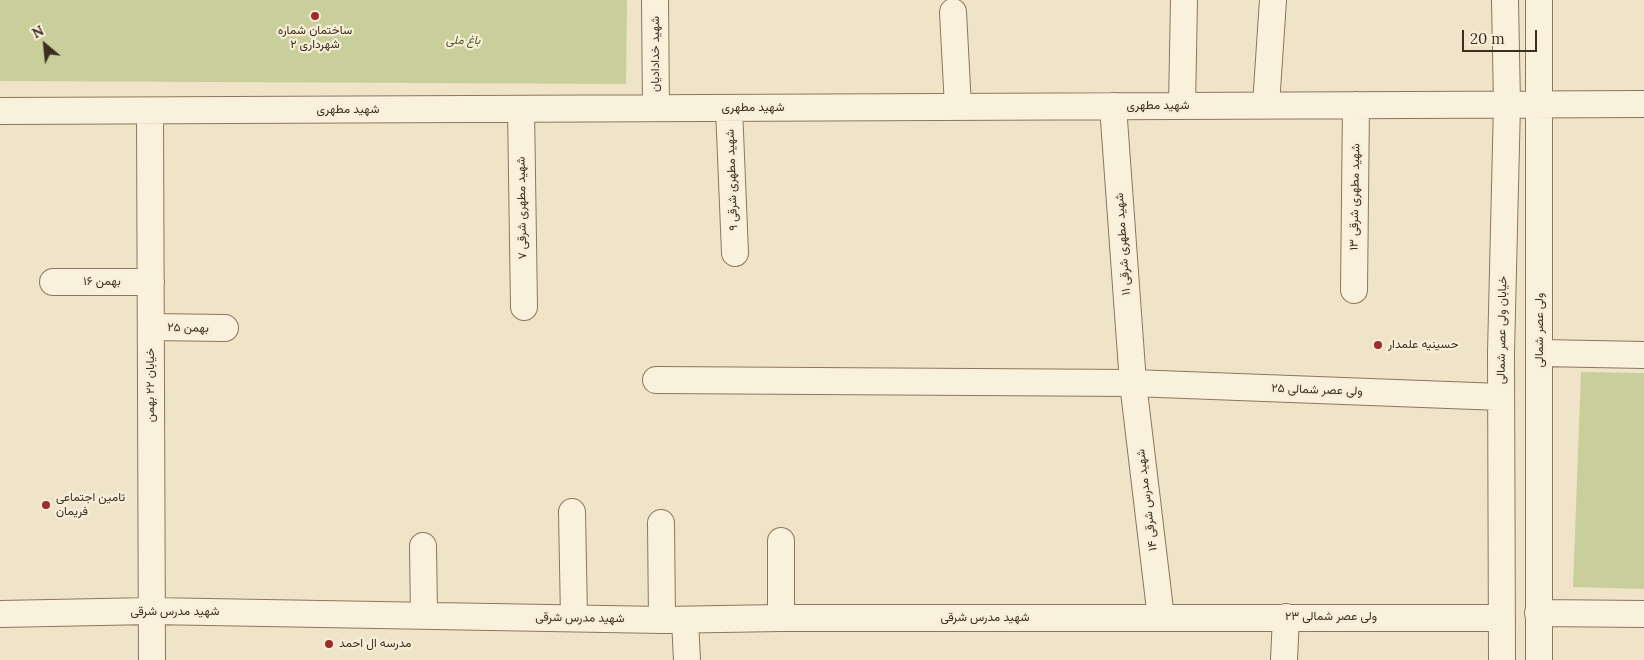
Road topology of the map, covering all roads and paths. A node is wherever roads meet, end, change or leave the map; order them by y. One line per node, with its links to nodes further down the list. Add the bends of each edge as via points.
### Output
1 (655, 0): 15 (street, شهید خدادادیان)
2 (1184, 0): 13 (street)
3 (1273, 0): 9 (street)
4 (1505, 0): 7 (street, خیابان ولی عصر شمالی)
5 (1539, 0): 11 (street, ولی عصر شمالی)
6 (953, 12): 14 (street)
7 (1507, 104): 10 (street, شهید مطهری); 11 (street, شهید مطهری); 31 (street, خیابان ولی عصر شمالی)
8 (1644, 104): 11 (street, شهید مطهری)
9 (1266, 105): 10 (street, شهید مطهری); 13 (street, شهید مطهری)
10 (1356, 105): 23 (street, شهید مطهری شرقی ۱۳)
11 (1539, 105): 27 (street, ولی عصر شمالی)
12 (1113, 106): 13 (street, شهید مطهری); 14 (street, شهید مطهری); 30 (street, شهید مطهری شرقی ۱۱)
13 (1182, 106)
14 (958, 107): 16 (street, شهید مطهری)
15 (656, 108): 16 (street, شهید مطهری); 17 (street, شهید مطهری)
16 (729, 108): 20 (street, شهید مطهری شرقی ۹)
17 (521, 109): 18 (street, شهید مطهری); 24 (street, شهید مطهری شرقی ۷)
18 (150, 110): 19 (street, شهید مطهری); 22 (street, خیابان ۲۲ بهمن)
19 (0, 111)
20 (735, 253)
21 (53, 282): 22 (street, بهمن ۱۶)
22 (151, 282): 25 (street, خیابان ۲۲ بهمن)
23 (1354, 290)
24 (524, 306)
25 (151, 327): 26 (street, بهمن ۲۵); 36 (street, خیابان ۲۲ بهمن)
26 (225, 328)
27 (1540, 353): 28 (street); 37 (street, ولی عصر شمالی)
28 (1644, 355)
29 (656, 380): 30 (street, ولی عصر شمالی ۲۵)
30 (1133, 382): 31 (street, ولی عصر شمالی ۲۵); 44 (street, شهید مدرس شرقی ۱۴)
31 (1501, 397): 45 (street, خیابان ولی عصر شمالی)
32 (572, 512): 42 (street)
33 (661, 522): 46 (street)
34 (781, 541): 43 (street)
35 (423, 546): 40 (street)
36 (151, 611): 38 (street, شهید مدرس شرقی); 40 (street, شهید مدرس شرقی); 47 (street, خیابان ۲۲ بهمن)
37 (1538, 613): 39 (street); 51 (street, ولی عصر شمالی)
38 (0, 614)
39 (1644, 614)
40 (424, 615): 42 (street, شهید مدرس شرقی)
41 (1286, 617): 44 (street, ولی عصر شمالی ۲۳); 45 (street, ولی عصر شمالی ۲۳); 49 (street)
42 (574, 618): 46 (street, شهید مدرس شرقی)
43 (781, 618): 44 (street, شهید مدرس شرقی); 46 (street, شهید مدرس شرقی)
44 (1161, 618)
45 (1502, 618): 50 (street, خیابان ولی عصر شمالی)
46 (674, 620): 48 (street)
47 (152, 660)
48 (687, 660)
49 (1284, 660)
50 (1502, 660)
51 (1539, 660)

